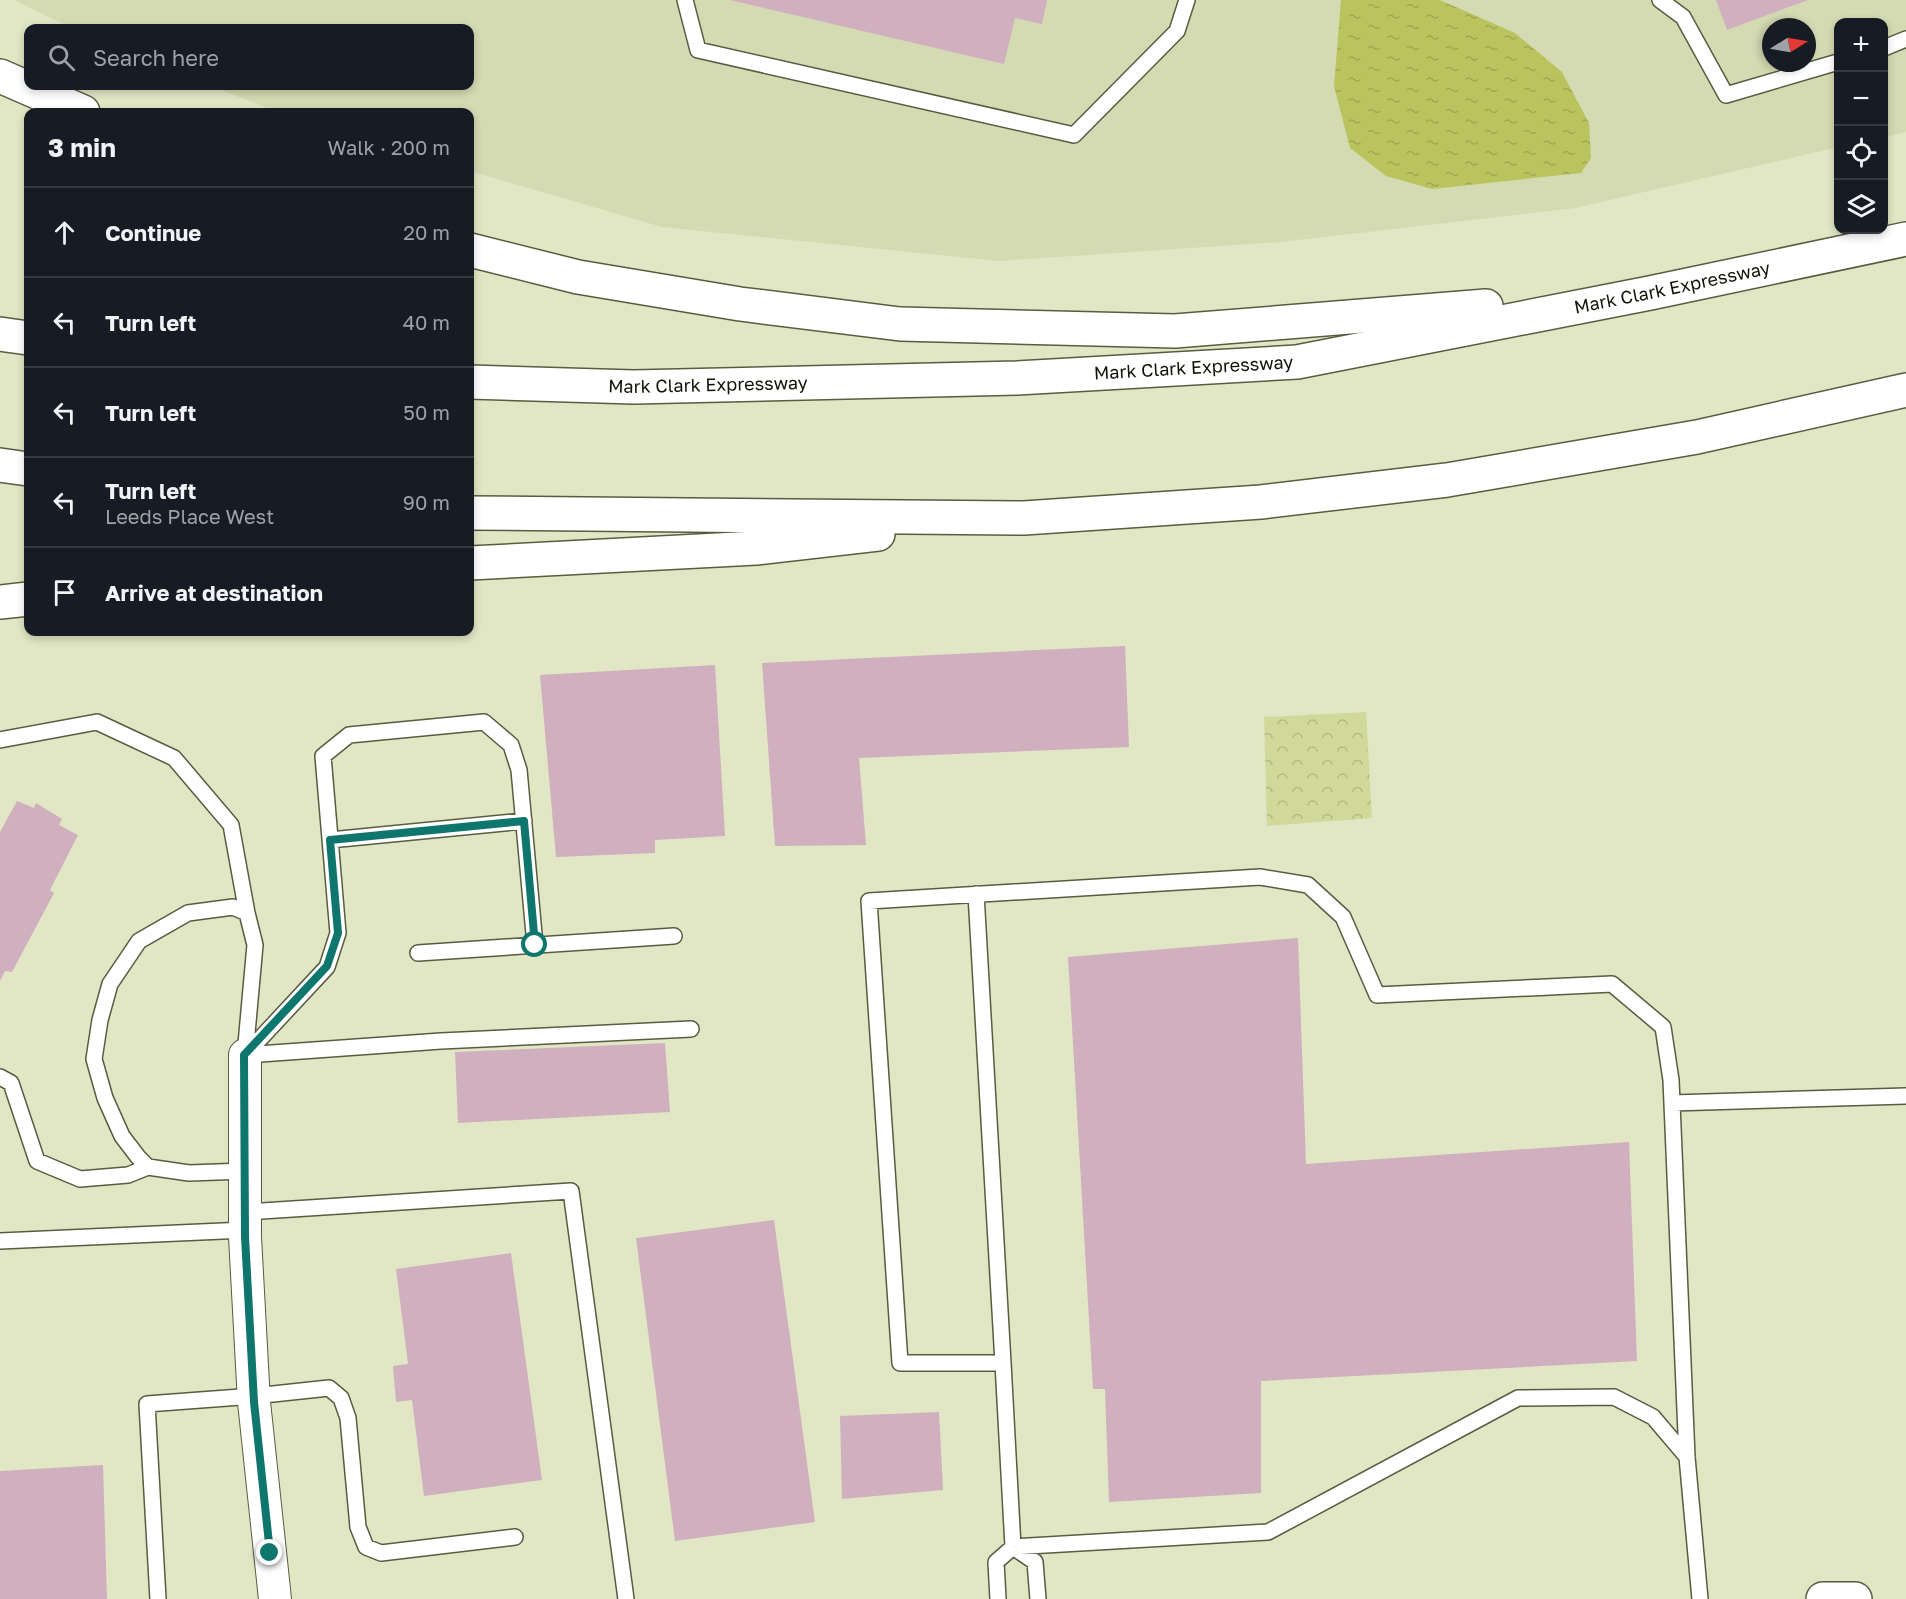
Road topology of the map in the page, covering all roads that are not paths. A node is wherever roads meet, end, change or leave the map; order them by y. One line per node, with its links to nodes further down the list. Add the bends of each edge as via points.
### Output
1 (685, 0): 2 (lane, via 698,50 1074,135 1176,32)
2 (1188, 0)
3 (1660, 0): 5 (lane)
4 (1677, 0): 5 (lane)
5 (1683, 17): 8 (lane, via 1726,95)
6 (1906, 39): 7 (lane)
7 (1888, 46)
8 (1834, 63)
9 (0, 76): 10 (highway)
10 (24, 86)
11 (32, 90): 12 (highway)
12 (74, 108)
13 (1906, 239): 15 (highway, Mark Clark Expressway)
14 (474, 251): 15 (highway, via 578,277 740,304 900,324 1175,331)
15 (1650, 293): 18 (highway, Mark Clark Expressway, via 1297,362 1017,378 634,387)
16 (0, 334): 17 (highway)
17 (24, 337)
18 (474, 382)
19 (1906, 390): 23 (highway, via 1697,437 1447,480 1261,502)
20 (0, 465): 21 (highway)
21 (24, 468)
22 (474, 513): 23 (highway)
23 (1024, 518): 24 (highway, via 756,548)
24 (474, 563)
25 (24, 599): 26 (highway)
26 (0, 602)
27 (0, 740): 31 (lane, via 97,722 174,758 231,825)
28 (524, 821): 29 (lane); 29 (lane, via 519,770 511,745 483,722 349,735 323,756); 33 (lane)
29 (330, 840): 36 (lane, via 338,933 327,966)
30 (976, 894): 39 (lane, via 1260,877 1308,885 1343,917 1377,995 1612,984 1663,1027); 44 (lane); 44 (lane, via 869,901 900,1363)
31 (247, 914): 36 (lane, via 255,945); 40 (lane, via 233,906 188,913 139,940 110,984 94,1059 122,1136)
32 (674, 936): 33 (lane)
33 (535, 945): 34 (lane)
34 (418, 953)
35 (691, 1029): 36 (lane)
36 (244, 1055): 41 (street)
37 (0, 1077): 40 (lane, via 11,1083 37,1161 80,1179 128,1175)
38 (1906, 1096): 39 (lane)
39 (1672, 1103): 46 (lane)
40 (148, 1167): 41 (lane, via 189,1173)
41 (245, 1171): 42 (street)
42 (245, 1221): 43 (lane); 45 (street); 51 (lane, via 570,1191)
43 (0, 1241)
44 (1003, 1363): 48 (lane)
45 (254, 1396): 47 (lane, via 329,1388 341,1398 348,1418 358,1527 366,1547 381,1553); 49 (lane, via 147,1404); 50 (street)
46 (1687, 1457): 48 (lane, via 1653,1417 1614,1396 1518,1398 1268,1532); 54 (lane)
47 (515, 1537)
48 (1013, 1547): 52 (lane, via 996,1562); 53 (lane, via 1035,1562)
49 (158, 1599)
50 (275, 1599)
51 (626, 1599)
52 (998, 1599)
53 (1038, 1599)
54 (1700, 1599)

